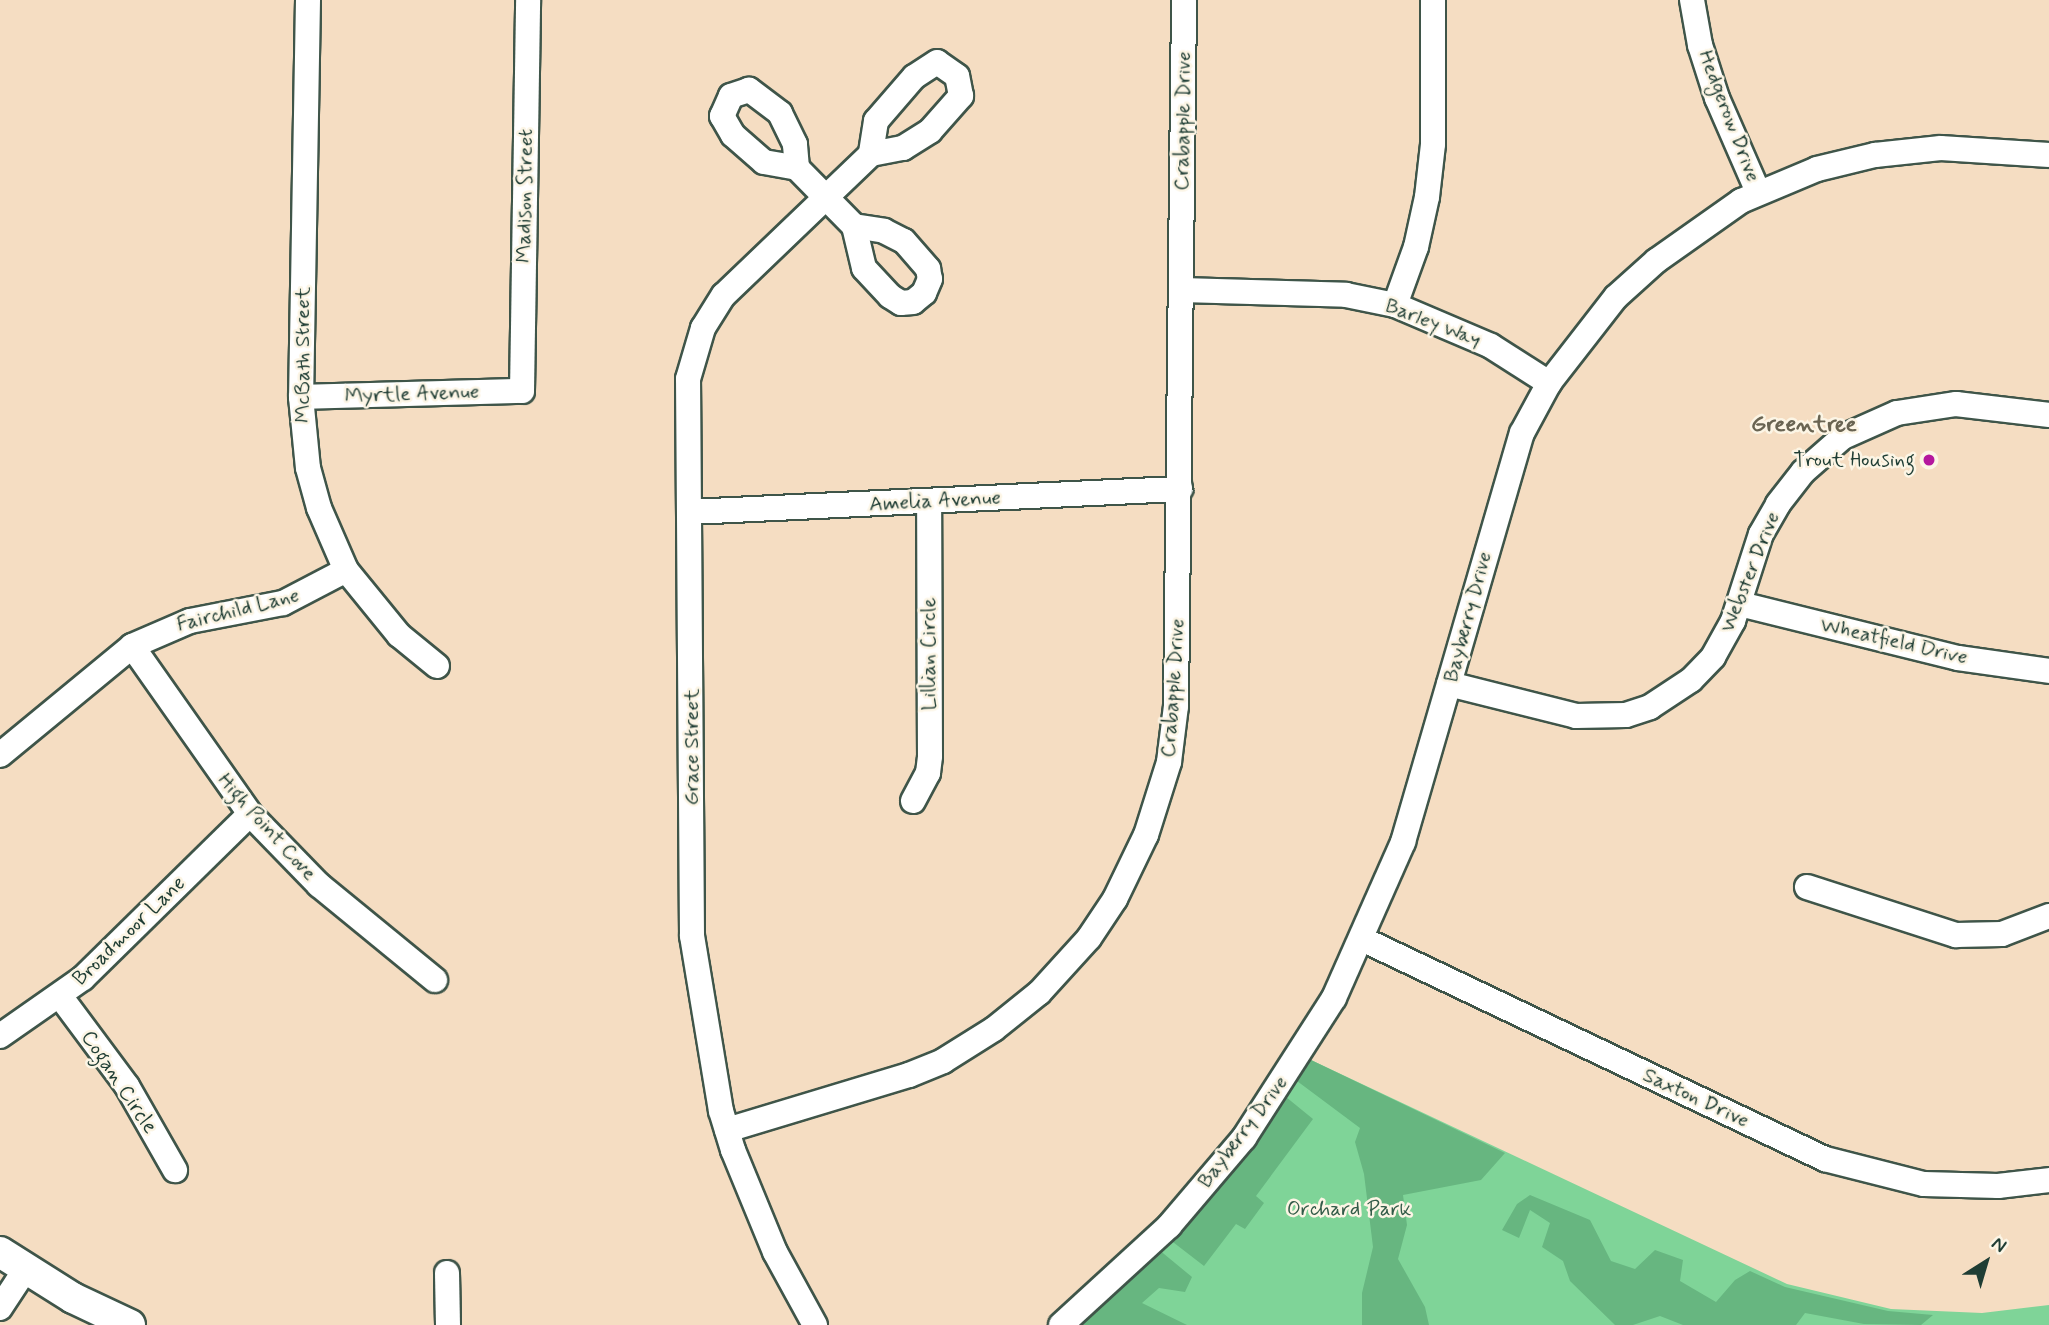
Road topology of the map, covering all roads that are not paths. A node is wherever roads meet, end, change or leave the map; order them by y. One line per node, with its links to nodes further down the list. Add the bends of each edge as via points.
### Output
1 (308, 0): 16 (street, McBath Street)
2 (528, 0): 15 (street, Madison Street)
3 (1184, 0): 12 (street, Crabapple Drive)
4 (1433, 0): 13 (street, via 1433,144 1427,197 1416,247)
5 (1692, 0): 9 (street, Hedgerow Drive, via 1717,98)
6 (871, 154): 10 (street, Grace Street)
7 (2049, 155): 9 (street, Bayberry Drive, via 1941,148 1875,155 1817,169)
8 (797, 168): 10 (street)
9 (1758, 191): 14 (street, Bayberry Drive, via 1656,261 1616,298)
10 (826, 198): 11 (street); 20 (street, Grace Street, via 724,295 703,328 688,379)
11 (854, 226)
12 (1182, 290): 13 (street, Barley Way, via 1346,295); 18 (street, Crabapple Drive)
13 (1395, 305): 14 (street, Barley Way, via 1491,346)
14 (1549, 383): 26 (street, Bayberry Drive, via 1506,475)
15 (522, 391): 16 (street, Myrtle Avenue)
16 (301, 397): 21 (street, McBath Street, via 308,468 319,508)
17 (2049, 415): 22 (street, Webster Drive, via 1956,404 1897,413 1843,437 1802,472 1778,504 1754,555)
18 (1180, 489): 19 (street, Amelia Avenue); 36 (street, Crabapple Drive, via 1176,706 1169,762 1136,860 1101,921 1029,1002 943,1061)
19 (929, 502): 20 (street, Amelia Avenue); 28 (street, Lillian Circle, via 930,756 928,773)
20 (690, 512): 36 (street, Grace Street, via 692,936)
21 (346, 570): 23 (street, Fairchild Lane, via 282,603 190,621); 24 (street, McBath Street, via 399,635)
22 (1740, 604): 25 (street, Wheatfield Drive, via 1958,658); 26 (street, Webster Drive, via 1713,657 1691,680 1669,697 1626,715 1576,716)
23 (132, 646): 27 (street, Fairchild Lane); 29 (street, High Point Cove)
24 (437, 666)
25 (2049, 671)
26 (1449, 684): 32 (street, Bayberry Drive, via 1403,842)
27 (0, 755)
28 (914, 802)
29 (250, 814): 33 (street, High Point Cove, via 319,885); 34 (street, Broadmoor Lane, via 140,925)
30 (1807, 887): 31 (street, via 1956,935 2002,934)
31 (2049, 916)
32 (1362, 939): 38 (street, Saxton Drive, via 1825,1159 1924,1184 1998,1186); 46 (street, Bayberry Drive, via 1327,1010 1244,1138 1169,1226)
33 (435, 979)
34 (60, 996): 35 (street, Broadmoor Lane); 37 (street, Cogan Circle, via 127,1086)
35 (0, 1036)
36 (727, 1130): 45 (street, Grace Street, via 775,1252)
37 (174, 1170)
38 (2049, 1180)
39 (0, 1252): 40 (main road)
40 (25, 1270): 42 (street); 43 (main road)
41 (447, 1273): 44 (street)
42 (0, 1308)
43 (130, 1325)
44 (448, 1325)
45 (816, 1325)
46 (1061, 1325)

